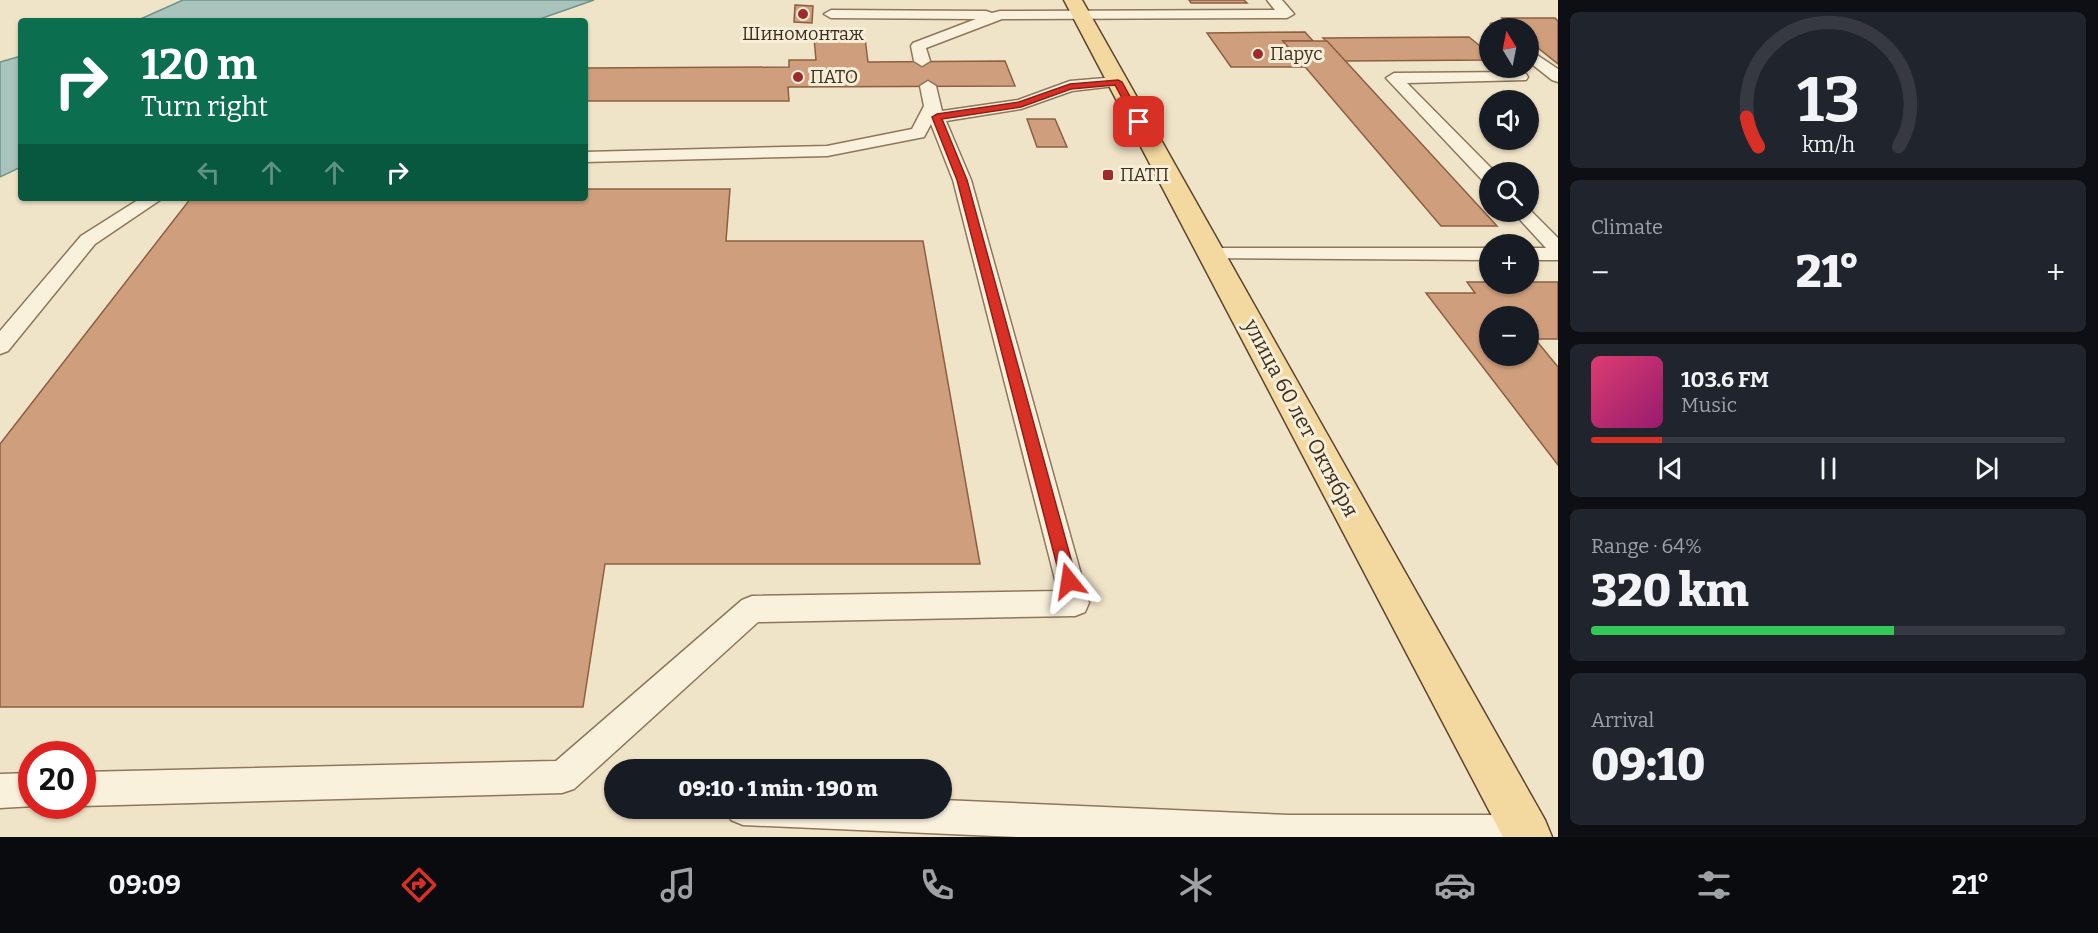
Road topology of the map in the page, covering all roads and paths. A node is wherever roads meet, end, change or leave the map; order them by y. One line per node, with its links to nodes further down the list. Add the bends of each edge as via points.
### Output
1 (1274, 0): 2 (lane, via 1287,14)
2 (1077, 7): 4 (lane); 9 (main road, улица 60 лет Октября)
3 (831, 14): 4 (lane)
4 (1000, 15): 5 (lane, via 918,46)
5 (922, 61)
6 (1539, 62): 8 (lane)
7 (1479, 77): 12 (lane, via 1394,78)
8 (1558, 77)
9 (1118, 82): 10 (lane, via 1070,86 1021,104); 17 (main road, улица 60 лет Октября)
10 (932, 103): 11 (lane, via 918,133 827,151); 20 (lane, via 962,180 1075,603 752,609 562,777)
11 (588, 157)
12 (1479, 167)
13 (149, 201): 19 (lane, via 88,240)
14 (1531, 222): 15 (lane)
15 (1558, 251): 16 (lane)
16 (1539, 253)
17 (1211, 254): 18 (lane); 25 (main road, улица 60 лет Октября)
18 (1479, 254)
19 (0, 345)
20 (96, 789)
21 (0, 790): 22 (lane)
22 (18, 790)
23 (952, 819): 24 (lane)
24 (1229, 833): 25 (lane)
25 (1526, 835)

